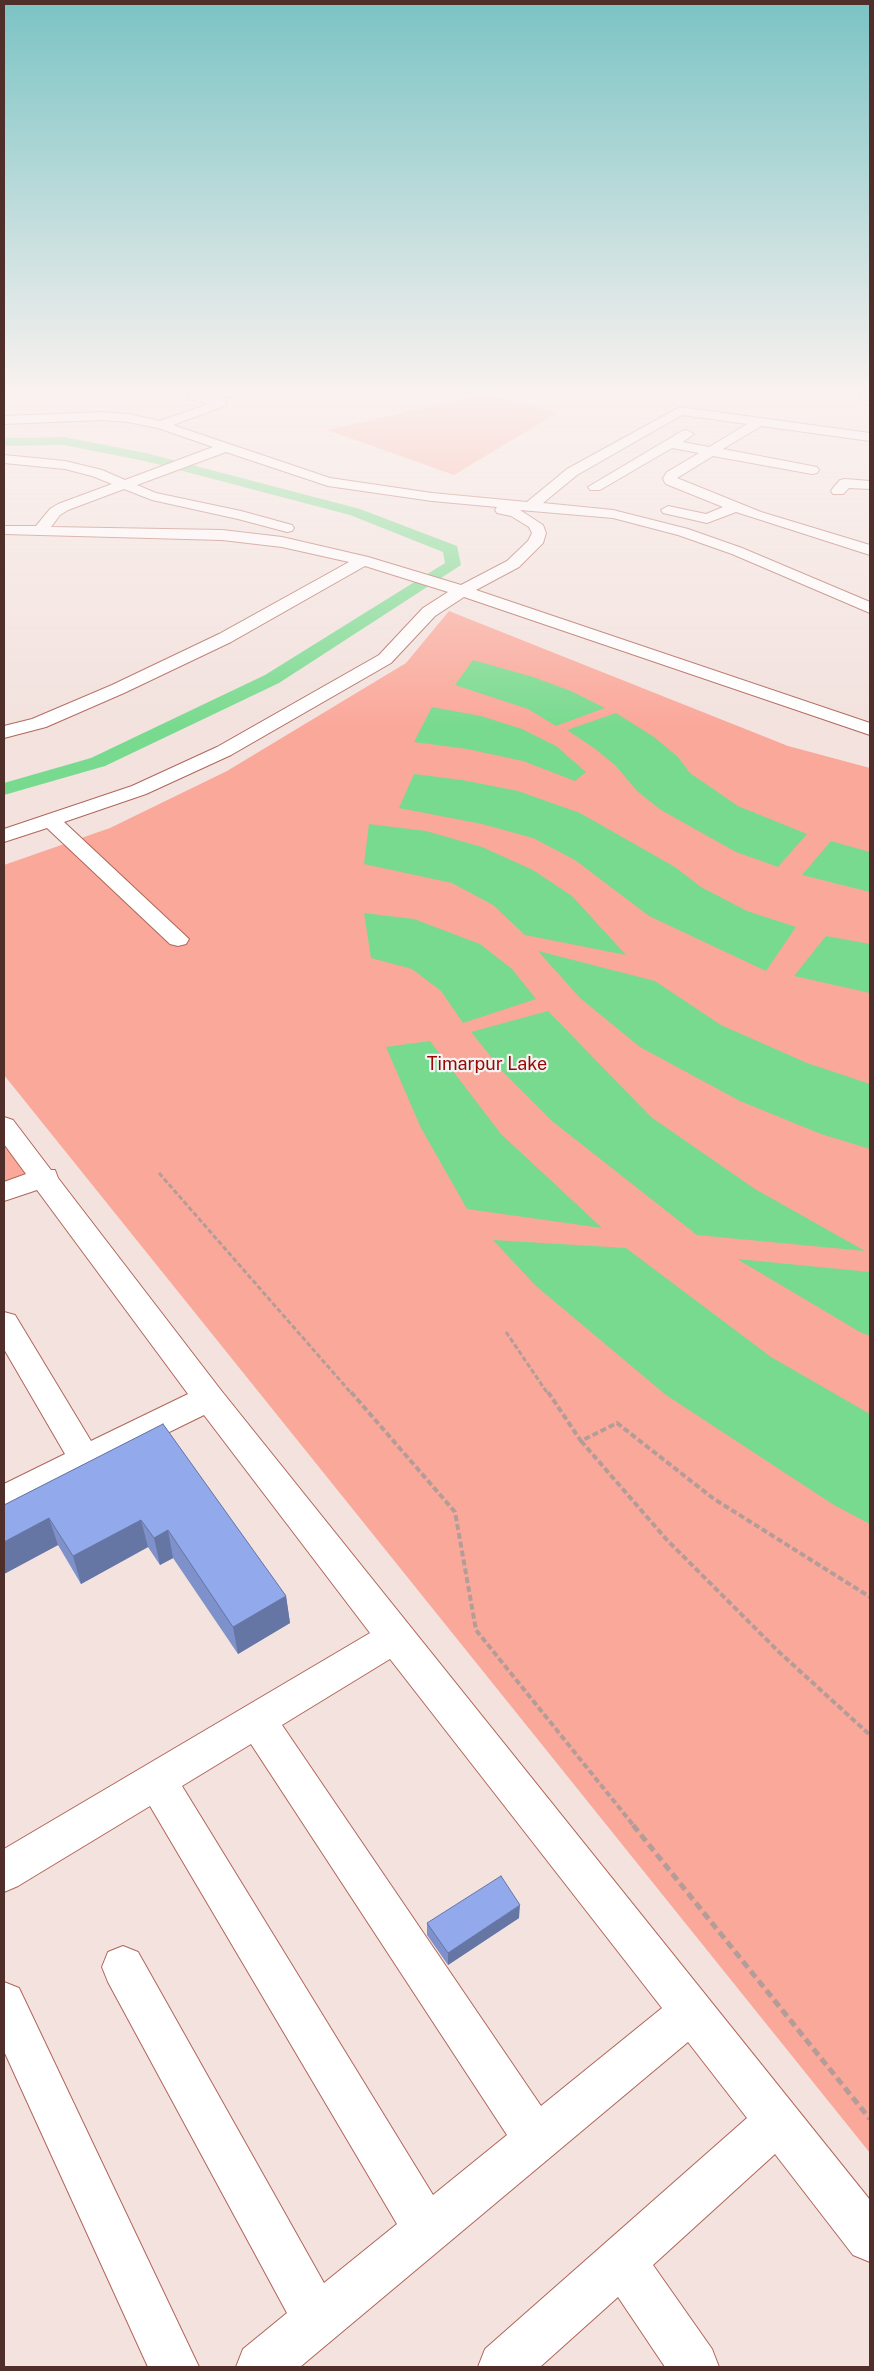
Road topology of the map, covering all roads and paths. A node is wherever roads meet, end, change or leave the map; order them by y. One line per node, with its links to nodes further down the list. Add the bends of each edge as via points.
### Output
1 (62, 507): 10 (street)
2 (200, 507): 11 (street, via 299,531 305,534)
3 (488, 507): 14 (street, via 516,513 536,525 535,543 513,564)
4 (539, 507): 8 (street)
5 (657, 507): 6 (street, via 704,519)
6 (735, 507): 12 (street)
7 (649, 511): 8 (street)
8 (633, 518): 15 (street, via 736,551)
9 (4, 530): 10 (street)
10 (39, 532): 11 (street, via 222,535)
11 (300, 546): 13 (street)
12 (870, 550)
13 (361, 567): 14 (street); 14 (street, via 391,568); 17 (street, via 226,638 118,689 38,723)
14 (449, 592): 16 (street, via 526,612); 18 (street, via 385,660 293,713 184,771)
15 (870, 608)
16 (870, 729)
17 (4, 732)
18 (51, 821): 19 (street); 20 (street)
19 (4, 836)
20 (178, 939)
21 (4, 1126): 23 (street)
22 (158, 1173): 40 (path, via 455,1512 476,1630)
23 (45, 1177): 24 (street); 27 (street)
24 (4, 1192)
25 (4, 1323): 29 (street)
26 (506, 1332): 28 (path)
27 (209, 1398): 29 (street); 32 (street)
28 (581, 1441): 31 (path, via 617,1423 714,1499); 34 (path, via 667,1540 779,1652)
29 (85, 1459): 30 (street)
30 (4, 1499)
31 (870, 1597)
32 (395, 1637): 33 (street); 39 (street)
33 (257, 1720): 35 (street); 42 (street)
34 (870, 1735)
35 (156, 1780): 36 (street); 43 (street)
36 (4, 1872)
37 (123, 1967): 46 (street)
38 (4, 2003): 48 (street)
39 (691, 2012): 41 (street); 42 (street)
40 (870, 2119)
41 (778, 2121): 44 (street); 45 (street)
42 (537, 2140): 43 (street)
43 (427, 2230): 46 (street)
44 (870, 2238)
45 (622, 2261): 47 (street); 50 (street)
46 (318, 2320): 49 (street)
47 (510, 2365)
48 (174, 2367)
49 (261, 2367)
50 (694, 2367)

